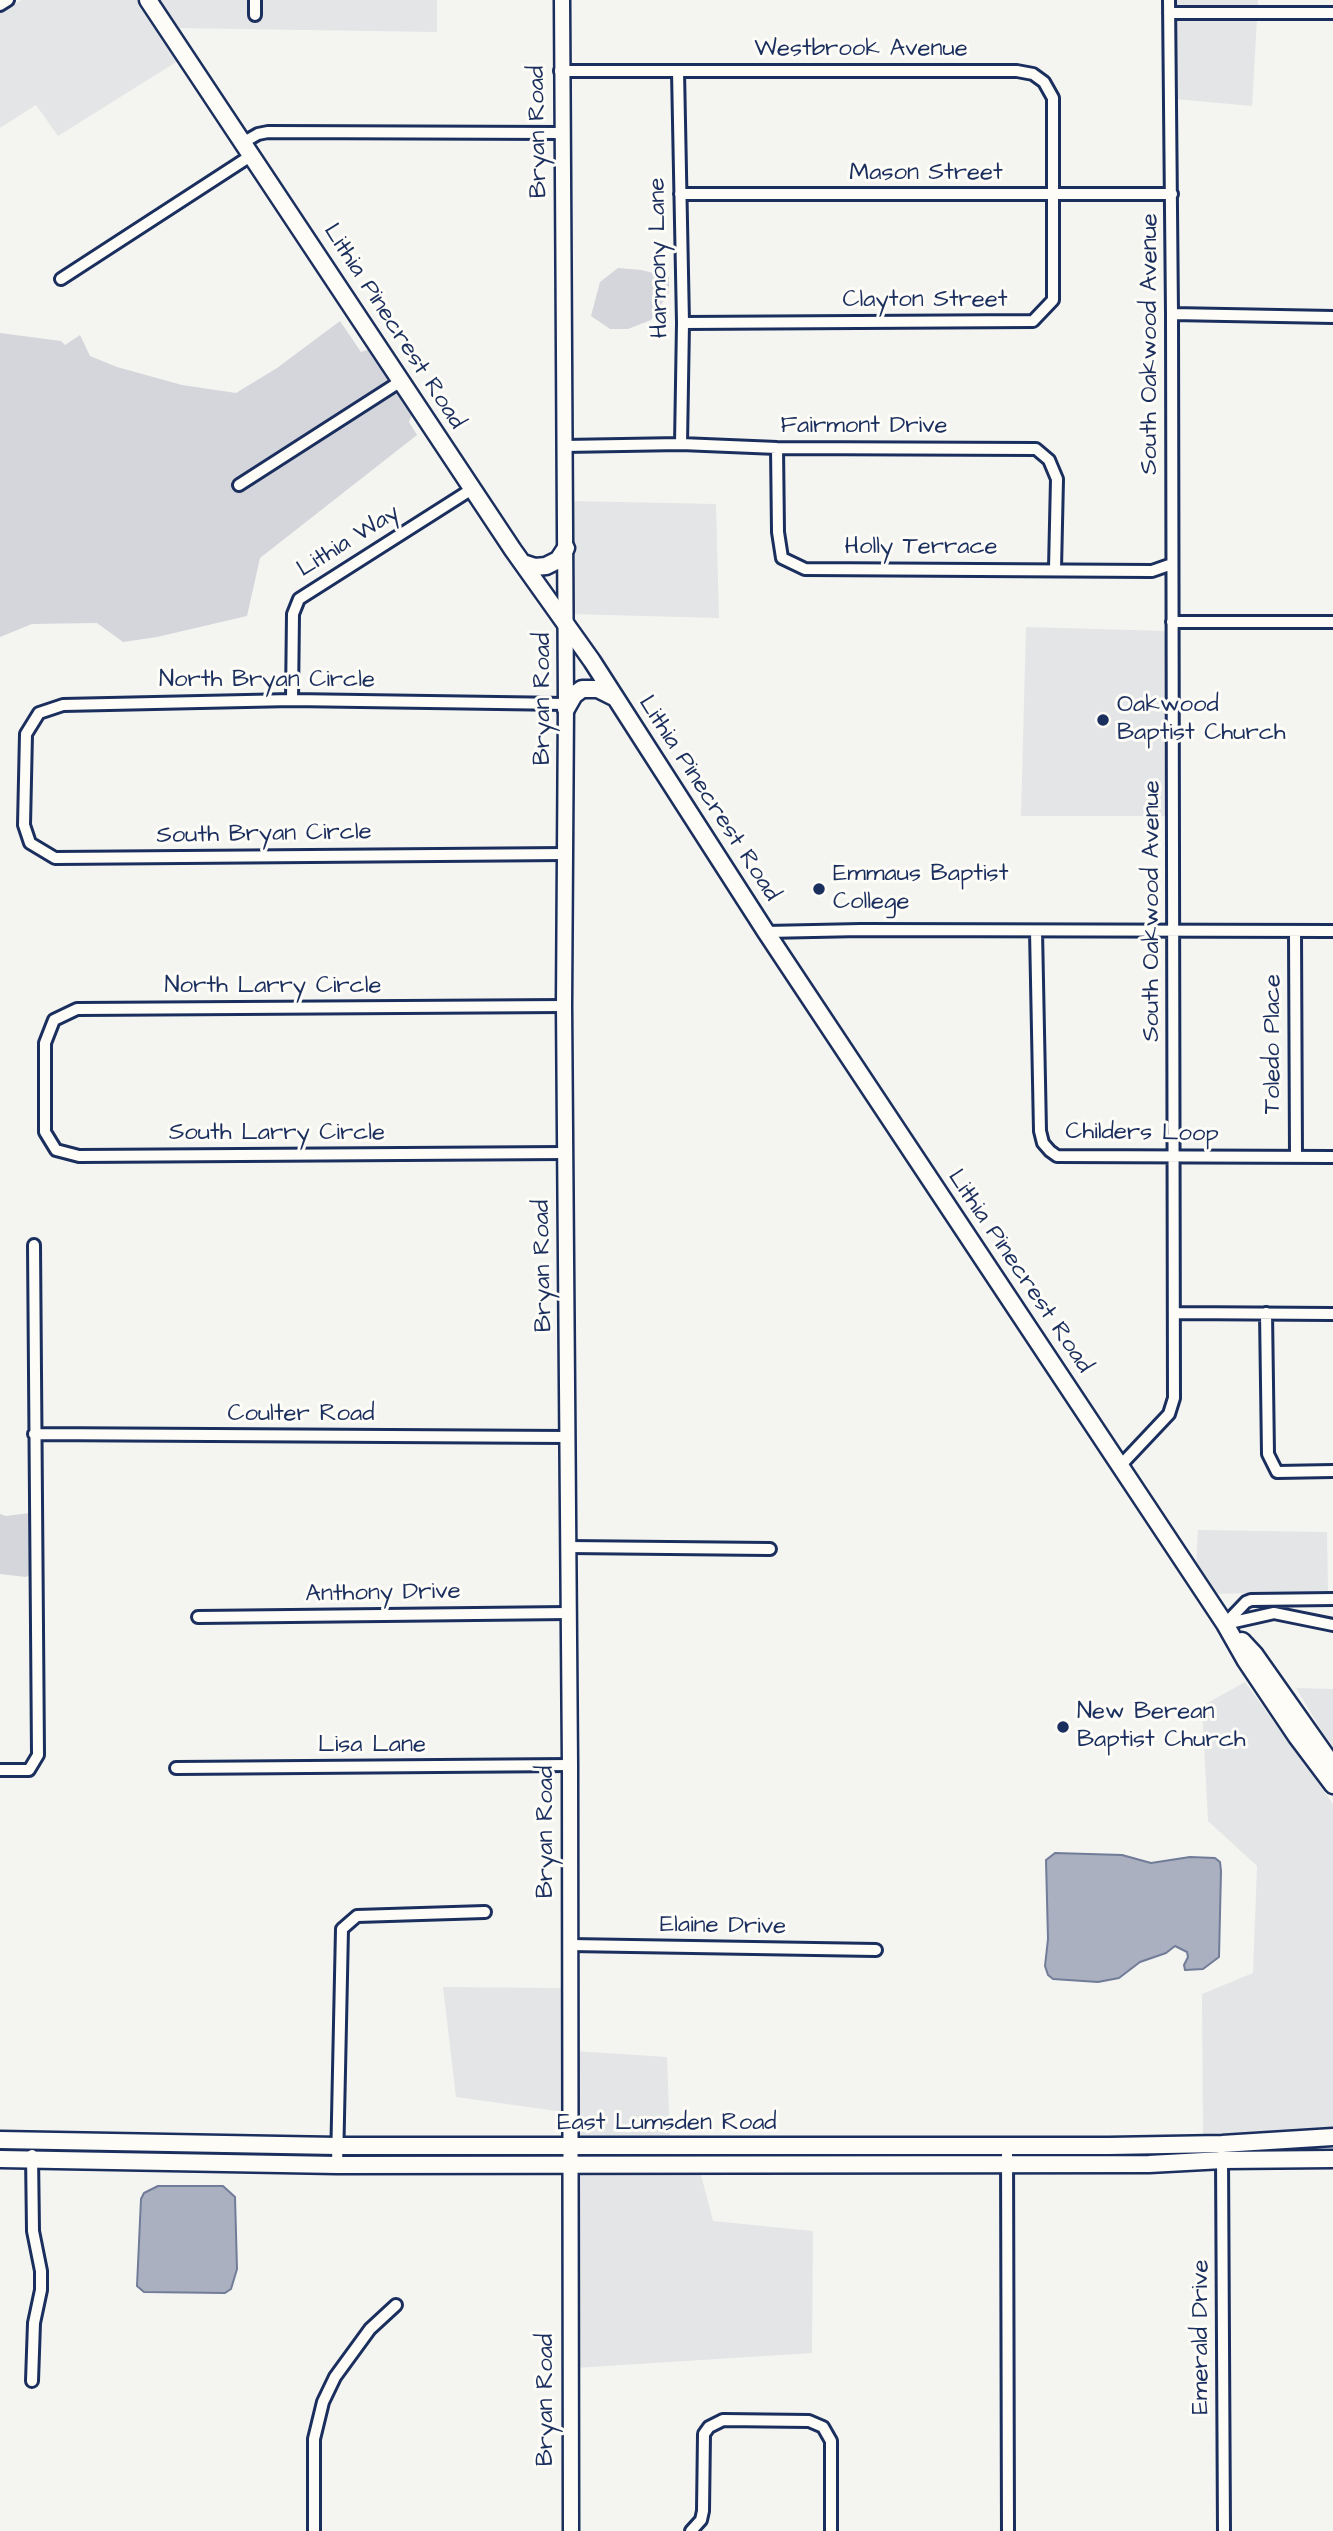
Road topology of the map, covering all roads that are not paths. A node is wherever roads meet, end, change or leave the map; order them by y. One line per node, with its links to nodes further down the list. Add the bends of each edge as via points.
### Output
1 (8, 0): 6 (street)
2 (148, 0): 13 (main road, Lithia Pinecrest Road)
3 (255, 0): 9 (street)
4 (562, 0): 10 (street, Bryan Road)
5 (1169, 0): 7 (street, South Oakwood Avenue)
6 (0, 5)
7 (1169, 13): 8 (street); 15 (street, South Oakwood Avenue)
8 (1333, 13)
9 (255, 15)
10 (561, 71): 11 (street, Westbrook Avenue); 12 (street, Bryan Road)
11 (678, 71): 14 (street, Harmony Lane); 16 (street, Westbrook Avenue, via 1032,74 1044,82 1053,98)
12 (562, 133): 13 (street, via 268,132 258,134); 23 (street, Bryan Road)
13 (248, 149): 17 (street); 21 (main road, Lithia Pinecrest Road)
14 (680, 194): 16 (street, Mason Street); 20 (street, Harmony Lane)
15 (1171, 194): 16 (street, Mason Street); 18 (street, South Oakwood Avenue)
16 (1053, 195): 20 (street, Clayton Street, via 1053,300 1033,321)
17 (61, 279)
18 (1172, 314): 19 (street); 29 (street, South Oakwood Avenue)
19 (1333, 317)
20 (683, 323): 22 (street, Harmony Lane)
21 (401, 381): 25 (street); 26 (main road, Lithia Pinecrest Road)
22 (681, 444): 23 (street, Fairmont Drive); 24 (street, Fairmont Drive)
23 (564, 446): 27 (street, Bryan Road)
24 (777, 448): 30 (street, Holly Terrace, via 782,558 805,569); 30 (street, Fairmont Drive, via 1036,449 1049,460 1057,479)
25 (239, 485)
26 (472, 489): 28 (main road, Lithia Pinecrest Road); 35 (street, Lithia Way, via 299,599 293,614)
27 (566, 548): 28 (main road, via 558,560 546,566); 33 (street, Bryan Road)
28 (523, 563): 33 (main road, Lithia Pinecrest Road)
29 (1172, 564): 30 (street, Holly Terrace, via 1152,571); 31 (street, South Oakwood Avenue)
30 (1055, 569)
31 (1172, 622): 32 (street); 40 (street, South Oakwood Avenue)
32 (1333, 622)
33 (566, 625): 34 (main road, Lithia Pinecrest Road); 36 (street, Bryan Road)
34 (617, 699): 36 (main road, via 603,690 585,688 573,695); 42 (main road, Lithia Pinecrest Road)
35 (292, 700): 36 (street, North Bryan Circle); 37 (street, North Bryan Circle, via 63,705 40,713 26,734)
36 (566, 707): 38 (street, Bryan Road)
37 (26, 780): 38 (street, South Bryan Circle, via 24,825 30,843 55,859)
38 (566, 854): 44 (street, Bryan Road)
39 (1036, 931): 40 (street); 42 (street); 47 (street, Childers Loop, via 1042,1143 1057,1156)
40 (1174, 931): 41 (street); 47 (street, South Oakwood Avenue)
41 (1295, 931): 43 (street); 48 (street, Toledo Place)
42 (766, 932): 56 (main road, Lithia Pinecrest Road)
43 (1333, 932)
44 (564, 1006): 45 (street, North Larry Circle, via 77,1009 54,1020 45,1043); 46 (street, Bryan Road)
45 (45, 1087): 46 (street, South Larry Circle, via 45,1132 56,1150 79,1156)
46 (565, 1153): 55 (street, Bryan Road)
47 (1175, 1156): 48 (street, Childers Loop); 51 (street, South Oakwood Avenue)
48 (1296, 1157): 49 (street, Childers Loop)
49 (1333, 1157)
50 (34, 1245): 54 (street)
51 (1175, 1313): 52 (street); 56 (street, South Oakwood Avenue, via 1174,1398 1169,1414)
52 (1266, 1313): 53 (street); 57 (street, via 1268,1454 1277,1472)
53 (1333, 1314)
54 (34, 1434): 55 (street, Coulter Road); 70 (street, via 38,1755 29,1770)
55 (567, 1437): 58 (street, Bryan Road)
56 (1120, 1466): 63 (main road, Lithia Pinecrest Road)
57 (1333, 1471)
58 (568, 1547): 59 (street); 61 (street, Bryan Road)
59 (770, 1549)
60 (1333, 1600): 63 (street, via 1251,1600)
61 (568, 1613): 62 (street, Anthony Drive); 67 (street, Bryan Road)
62 (198, 1617)
63 (1226, 1625): 64 (street, via 1274,1613); 65 (main road, Lithia Pinecrest Road); 66 (main road, Lithia Pinecrest Road, via 1255,1655)
64 (1333, 1625)
65 (1297, 1737): 66 (main road, via 1304,1736); 71 (main road, Lithia Pinecrest Road)
66 (1318, 1747): 68 (main road, Lithia Pinecrest Road)
67 (570, 1765): 69 (street, Lisa Lane); 73 (street, Bryan Road)
68 (1333, 1766)
69 (176, 1768)
70 (0, 1770)
71 (1333, 1785)
72 (485, 1912): 78 (street, via 357,1916 342,1929)
73 (570, 1945): 74 (street, Elaine Drive); 80 (street, Bryan Road)
74 (876, 1950)
75 (1333, 2137): 81 (main road, East Lumsden Road)
76 (0, 2140): 77 (main road, East Lumsden Road)
77 (32, 2140): 78 (main road, East Lumsden Road); 84 (street)
78 (337, 2146): 80 (main road, East Lumsden Road); 86 (street)
79 (1007, 2146): 80 (main road, East Lumsden Road); 81 (main road, East Lumsden Road); 85 (street)
80 (569, 2147): 87 (street, Bryan Road)
81 (1222, 2152): 82 (main road, East Lumsden Road); 85 (main road, East Lumsden Road, via 1149,2164); 95 (street, Emerald Drive)
82 (1333, 2158)
83 (0, 2159): 84 (main road, East Lumsden Road)
84 (32, 2159): 86 (main road, East Lumsden Road); 89 (street, via 33,2231 41,2290 34,2323)
85 (1006, 2164): 87 (main road, East Lumsden Road); 94 (street)
86 (337, 2165): 87 (main road, East Lumsden Road)
87 (569, 2165): 91 (street, Bryan Road)
88 (396, 2305): 90 (street, via 370,2329 335,2376 323,2402 314,2439)
89 (32, 2381)
90 (314, 2531)
91 (570, 2531)
92 (691, 2531): 93 (street, via 703,2511 704,2434 723,2420 809,2421 823,2427 831,2441)
93 (831, 2531)
94 (1008, 2531)
95 (1224, 2531)

